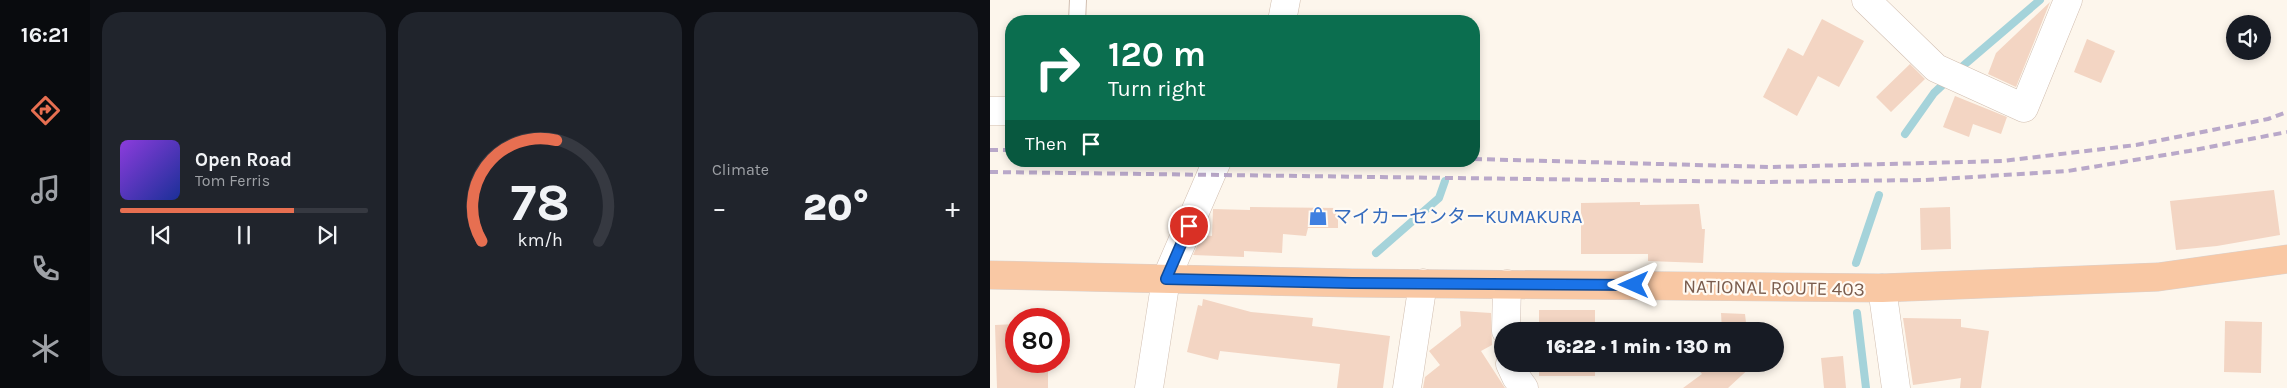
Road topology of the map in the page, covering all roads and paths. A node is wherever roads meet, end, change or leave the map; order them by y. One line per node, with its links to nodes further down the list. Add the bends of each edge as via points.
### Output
1 (1078, 0): 5 (lane)
2 (1286, 0): 6 (street)
3 (1866, 0): 4 (street, via 1936,68 2024,108)
4 (2068, 0)
5 (1077, 15)
6 (1283, 15)
7 (990, 111): 8 (street)
8 (1005, 111)
9 (1214, 167): 12 (street)
10 (2287, 259): 15 (highway, NATIONAL ROUTE 403, via 2158,277)
11 (990, 275): 12 (highway, NATIONAL ROUTE 403)
12 (1166, 279): 13 (highway, NATIONAL ROUTE 403); 18 (street)
13 (1423, 283): 14 (highway, NATIONAL ROUTE 403); 19 (street)
14 (1507, 284): 15 (highway, NATIONAL ROUTE 403); 16 (street)
15 (1882, 288): 21 (street)
16 (1506, 322)
17 (1514, 372): 20 (street)
18 (1149, 388)
19 (1407, 388)
20 (1524, 388)
21 (1896, 388)

